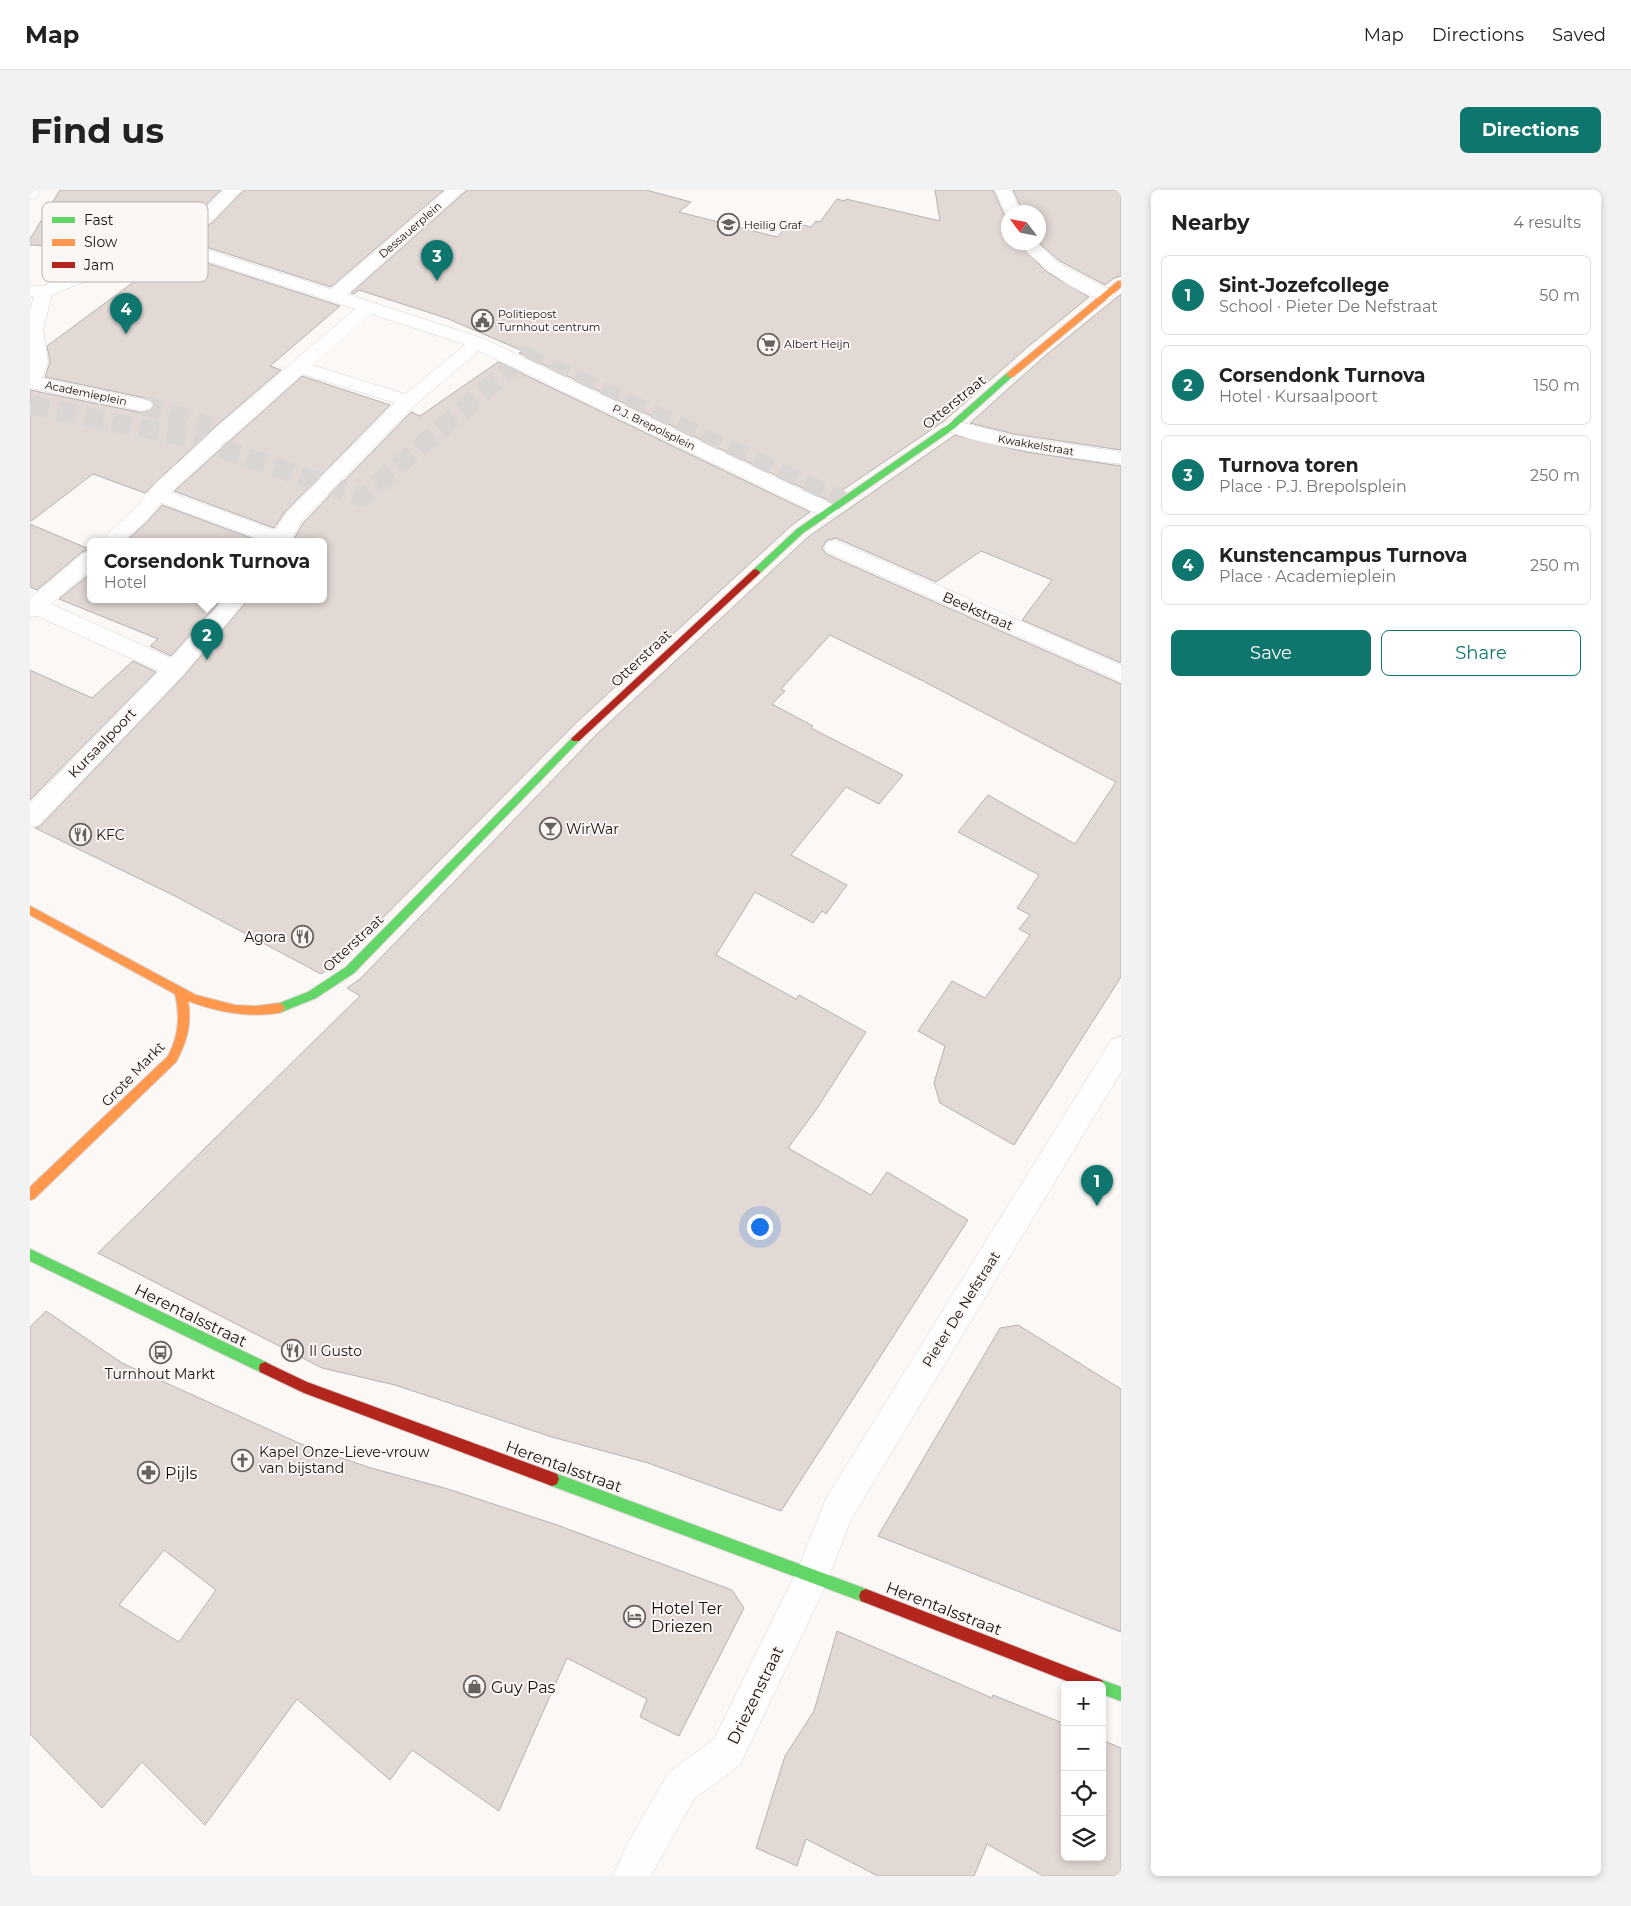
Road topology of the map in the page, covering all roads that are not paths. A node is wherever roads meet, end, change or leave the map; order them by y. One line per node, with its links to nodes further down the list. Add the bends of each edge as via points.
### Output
1 (32, 190): 5 (street)
2 (234, 190): 7 (street, Academieplein)
3 (457, 190): 14 (street, Dessauerplein, via 363,270)
4 (1003, 190): 6 (street)
5 (30, 194)
6 (1010, 205)
7 (208, 215)
8 (1031, 250): 13 (street, via 1071,278)
9 (208, 255): 14 (street)
10 (63, 282): 12 (street, Academieplein)
11 (1121, 283): 13 (street, Otterstraat)
12 (37, 292): 18 (street, Academieplein, via 34,329 39,362 31,382)
13 (1106, 294): 19 (street, Otterstraat)
14 (352, 301): 15 (street, P.J. Brepolsplein); 16 (street)
15 (478, 343): 17 (street); 22 (street, P.J. Brepolsplein)
16 (299, 367): 17 (street); 21 (street, via 220,429)
17 (408, 401): 25 (street, via 293,518)
18 (143, 405)
19 (952, 426): 20 (street, Kwakkelstraat, via 996,438); 22 (street, Otterstraat)
20 (1121, 458)
21 (157, 494): 23 (street, via 139,516); 24 (street)
22 (829, 511): 34 (street, Otterstraat, via 800,531 587,728 350,970 287,1007 261,1011 216,1007)
23 (113, 538)
24 (272, 538)
25 (282, 538)
26 (835, 547): 31 (street, Beekstraat)
27 (87, 561): 29 (street)
28 (233, 603): 30 (street, Kursaalpoort)
29 (32, 608): 30 (street, via 65,619)
30 (175, 669): 32 (street, Kursaalpoort)
31 (1121, 674)
32 (30, 818)
33 (30, 910): 34 (street)
34 (180, 992): 36 (street, Grote Markt, via 187,1028 172,1059)
35 (1121, 1048): 38 (street, Pieter De Nefstraat, via 838,1510)
36 (30, 1195)
37 (30, 1255): 38 (street, Herentalsstraat, via 304,1388)
38 (814, 1575): 39 (street, Herentalsstraat); 42 (street, Driezenstraat, via 727,1752 680,1786)
39 (1087, 1681)
40 (1106, 1688): 41 (street)
41 (1121, 1694)
42 (632, 1876)

